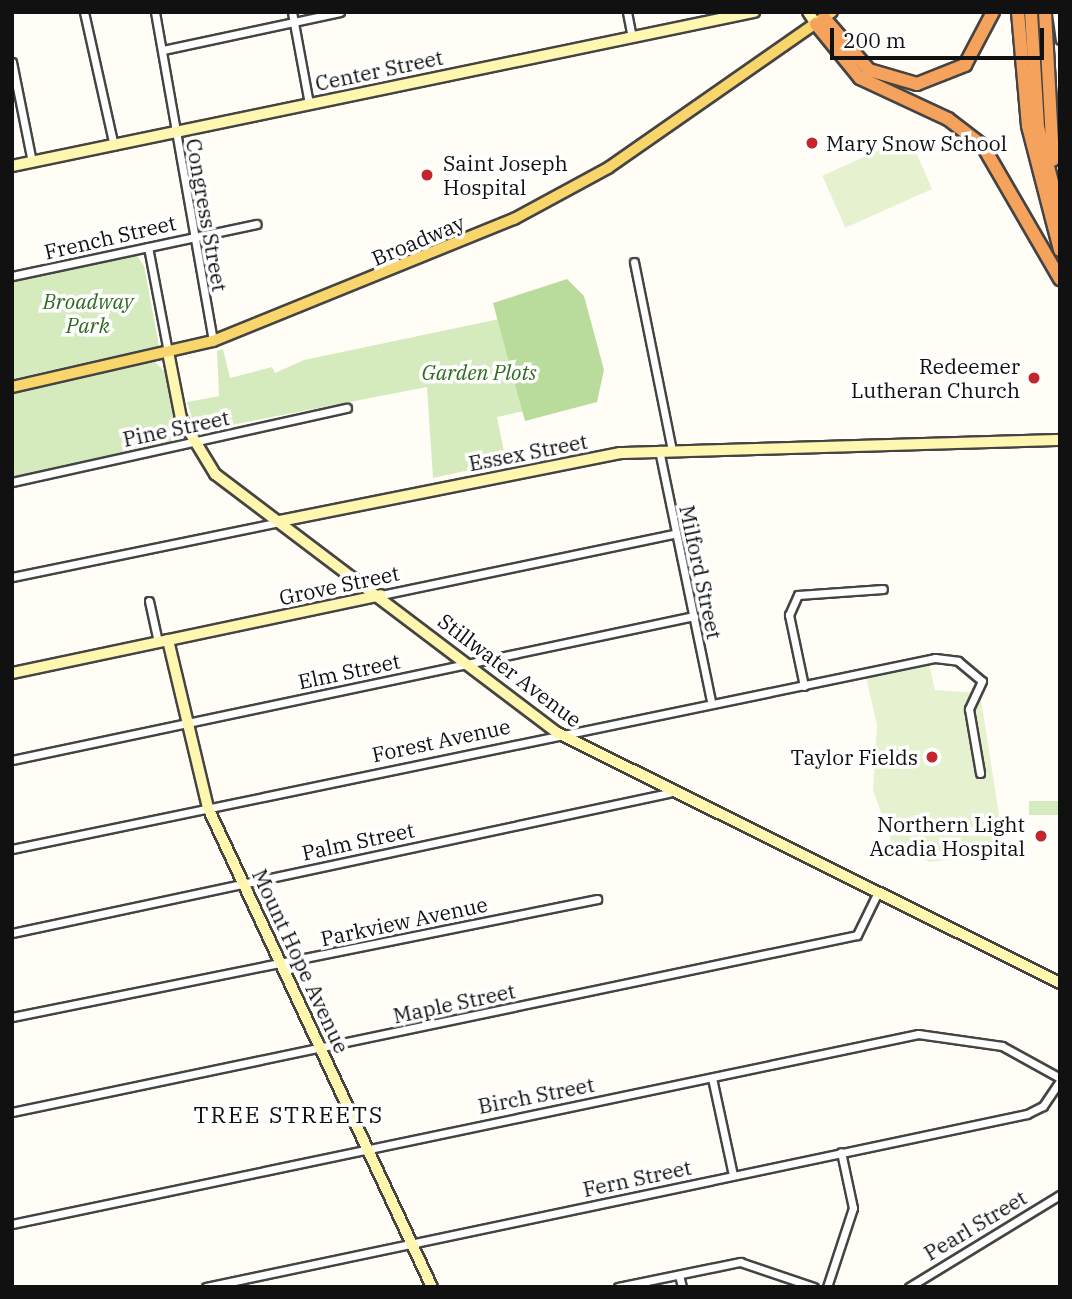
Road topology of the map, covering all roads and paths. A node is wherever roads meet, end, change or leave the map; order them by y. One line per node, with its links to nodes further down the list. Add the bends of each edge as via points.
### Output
1 (84, 12): 20 (street)
2 (155, 12): 16 (street, Congress Street)
3 (292, 12): 13 (street)
4 (340, 12): 13 (street)
5 (627, 12): 14 (street)
6 (754, 12): 14 (street, Center Street)
7 (993, 12): 12 (highway, via 965,65 942,80 918,84 869,70)
8 (1018, 12): 28 (highway, via 1026,119)
9 (1031, 12): 23 (highway, via 1034,96)
10 (1045, 12): 23 (highway)
11 (1056, 12): 15 (street)
12 (820, 16): 31 (highway, via 860,78 942,116 983,146); 32 (main road, Broadway, via 566,193 375,279)
13 (294, 22): 16 (street); 18 (street)
14 (632, 37): 18 (street, Center Street)
15 (1060, 40)
16 (163, 50): 19 (street, Congress Street)
17 (12, 62): 21 (street)
18 (309, 104): 19 (street, Center Street)
19 (174, 132): 20 (street, Center Street); 26 (street, Congress Street)
20 (114, 146): 21 (street, Center Street)
21 (32, 162): 22 (street, Center Street)
22 (12, 166)
23 (1054, 191): 24 (highway)
24 (1060, 213)
25 (257, 224): 26 (street, French Street)
26 (193, 236): 27 (street, French Street); 32 (street, Congress Street)
27 (148, 247): 30 (street, French Street); 33 (street, Stillwater Avenue)
28 (1060, 250)
29 (634, 262): 39 (street)
30 (12, 276)
31 (1060, 279)
32 (213, 341): 33 (main road, Broadway)
33 (168, 352): 34 (main road, Broadway); 37 (street, Stillwater Avenue)
34 (12, 387)
35 (347, 408): 37 (street, Pine Street)
36 (1060, 440): 39 (street, Essex Street)
37 (192, 443): 40 (street, Pine Street); 41 (street, Stillwater Avenue, via 215,474)
38 (659, 450): 39 (street, Essex Street); 41 (street, Essex Street); 42 (street, Milford Street)
39 (672, 450)
40 (12, 482)
41 (279, 522): 43 (street, Essex Street); 45 (street, Stillwater Avenue)
42 (673, 534): 45 (street, Grove Street); 47 (street, Milford Street)
43 (12, 578)
44 (883, 589): 51 (street, via 798,595 789,615)
45 (382, 595): 48 (street, Grove Street); 49 (street, Stillwater Avenue)
46 (149, 601): 48 (street)
47 (694, 616): 49 (street, Elm Street); 52 (street, Milford Street)
48 (163, 641): 50 (street, Grove Street); 53 (street, Mount Hope Avenue)
49 (465, 664): 53 (street, Elm Street); 54 (street, Stillwater Avenue)
50 (12, 673)
51 (804, 686): 52 (street, Forest Avenue); 56 (street, Forest Avenue, via 935,658 958,661 982,681 970,709)
52 (711, 700): 54 (street, Forest Avenue)
53 (188, 724): 55 (street, Elm Street); 58 (street, Mount Hope Avenue)
54 (558, 733): 57 (street, Stillwater Avenue); 58 (street, Forest Avenue)
55 (12, 760)
56 (980, 773)
57 (669, 793): 60 (street, Palm Street); 61 (street, Stillwater Avenue)
58 (208, 808): 59 (street, Forest Avenue); 60 (street, Mount Hope Avenue)
59 (12, 849)
60 (243, 883): 63 (street, Palm Street); 64 (street, Mount Hope Avenue)
61 (877, 894): 65 (street, Stillwater Avenue); 67 (street, Maple Street, via 857,935)
62 (597, 899): 64 (street, Parkview Avenue)
63 (12, 933)
64 (282, 964): 66 (street, Parkview Avenue); 67 (street, Mount Hope Avenue)
65 (1060, 983)
66 (12, 1017)
67 (320, 1049): 70 (street, Maple Street); 71 (street, Mount Hope Avenue)
68 (712, 1078): 69 (street, Birch Street, via 921,1034 1002,1046); 71 (street, Birch Street); 73 (street)
69 (1060, 1079): 72 (street, Fern Street, via 1043,1106 1027,1114)
70 (12, 1112)
71 (365, 1147): 75 (street, Birch Street); 76 (street, Mount Hope Avenue)
72 (841, 1152): 73 (street, Fern Street); 83 (street, via 853,1208)
73 (733, 1175): 76 (street, Fern Street)
74 (1060, 1195): 84 (street, Pearl Street)
75 (12, 1224)
76 (413, 1244): 78 (street, Fern Street); 79 (street, Mount Hope Avenue)
77 (679, 1275): 80 (street); 81 (street); 82 (street, via 740,1262)
78 (206, 1287)
79 (432, 1287)
80 (618, 1287)
81 (682, 1287)
82 (814, 1287)
83 (827, 1287)
84 (909, 1287)

